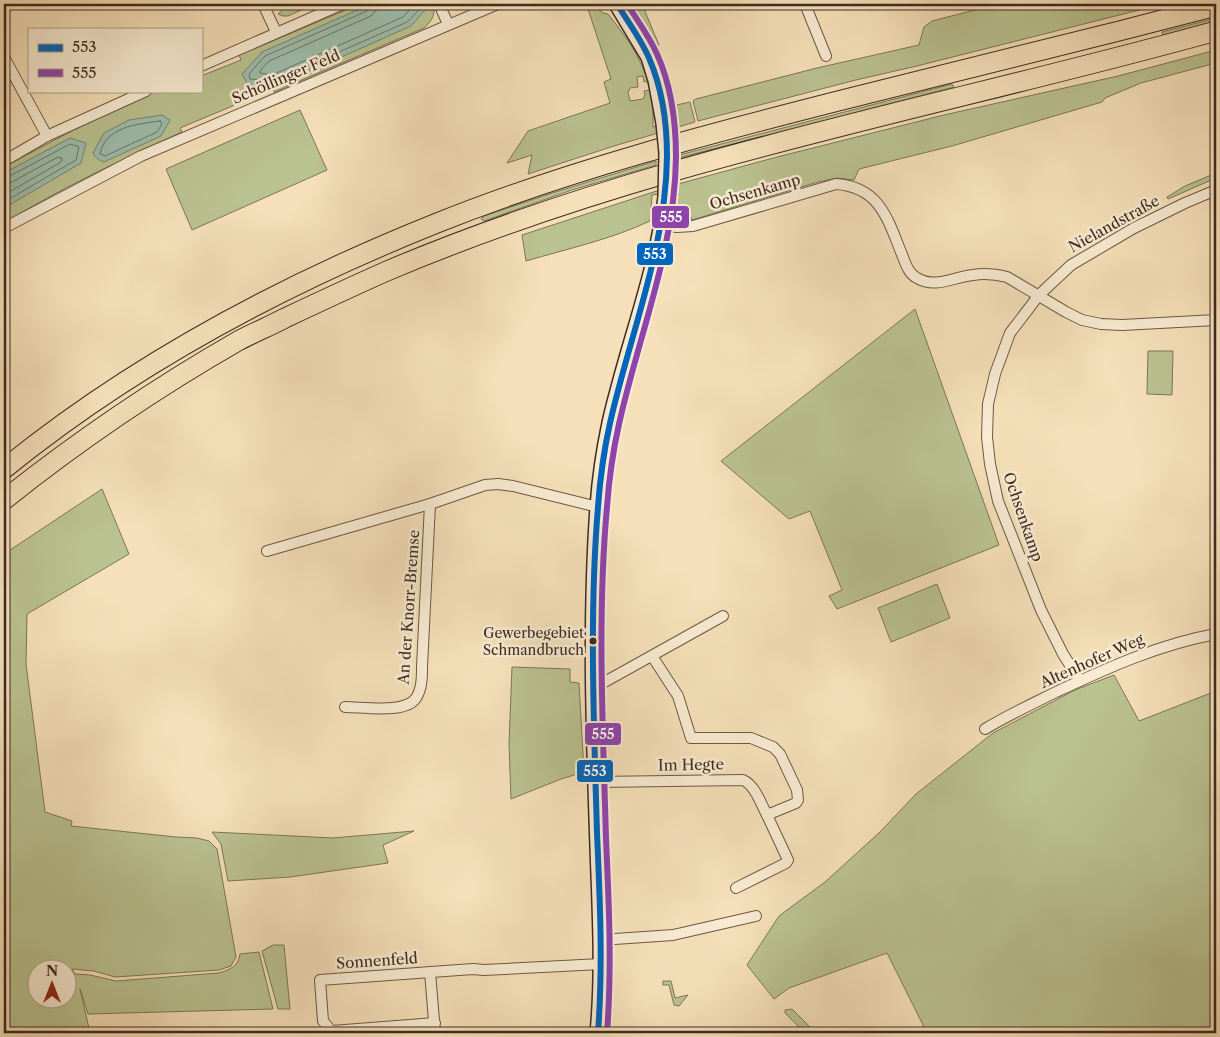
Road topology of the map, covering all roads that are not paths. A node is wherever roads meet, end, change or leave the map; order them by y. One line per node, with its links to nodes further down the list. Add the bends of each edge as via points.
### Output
1 (263, 4): 9 (street)
2 (343, 4): 9 (street)
3 (439, 4): 8 (street)
4 (498, 4): 8 (street, Schöllinger Feld)
5 (617, 4): 18 (street, bridge, via 649,57 658,86 667,153)
6 (805, 4): 11 (street)
7 (1216, 6): 22 (highway, via 669,146 547,183 438,222 327,270 232,317 128,379)
8 (448, 24): 19 (street, Schöllinger Feld, via 140,156)
9 (276, 32): 13 (street)
10 (1216, 32): 23 (highway, via 740,152 566,203 447,246 339,292 240,340 98,429)
11 (826, 56)
12 (4, 57): 15 (street)
13 (202, 66)
14 (144, 92): 15 (street)
15 (47, 136): 16 (street)
16 (4, 161)
17 (1216, 190): 20 (street, Nielandstraße, via 1134,228 1071,265)
18 (662, 226): 20 (street, Ochsenkamp, via 693,226 836,184 850,185 874,198 884,212 909,272 915,277 938,284 972,274 991,274 1007,277); 25 (street, via 610,422)
19 (4, 228)
20 (1039, 295): 21 (street, via 1082,320 1101,324); 30 (street, Ochsenkamp, via 1010,333 998,365 988,404 988,450 998,501 1015,547 1041,610)
21 (1216, 320)
22 (4, 469)
23 (4, 500)
24 (430, 504): 25 (street, An der Knorr-Bremse, via 485,485 498,484); 26 (street, An der Knorr-Bremse); 32 (street, An der Knorr-Bremse, via 419,692 412,703 404,706)
25 (598, 507): 31 (street, via 592,641)
26 (267, 552)
27 (723, 616): 29 (street)
28 (1216, 634): 30 (street, Altenhofer Weg, via 1143,653)
29 (652, 656): 31 (street); 35 (street, Im Hegte, via 678,696 690,738 751,738 773,747 780,754 797,790 798,800)
30 (1080, 681): 33 (street, Altenhofer Weg)
31 (594, 685): 34 (street)
32 (345, 707)
33 (985, 729)
34 (596, 782): 35 (street, Im Hegte, via 743,780 753,788); 38 (street)
35 (767, 815): 36 (street, Im Hegte, via 788,860)
36 (736, 888)
37 (756, 916): 38 (street, via 673,935)
38 (600, 940): 39 (street)
39 (601, 964): 40 (street, Sonnenfeld); 43 (street)
40 (430, 972): 41 (street, Sonnenfeld); 42 (street, Sonnenfeld, via 320,980 323,1021)
41 (435, 1028): 42 (street, Sonnenfeld)
42 (332, 1032)
43 (598, 1033)

